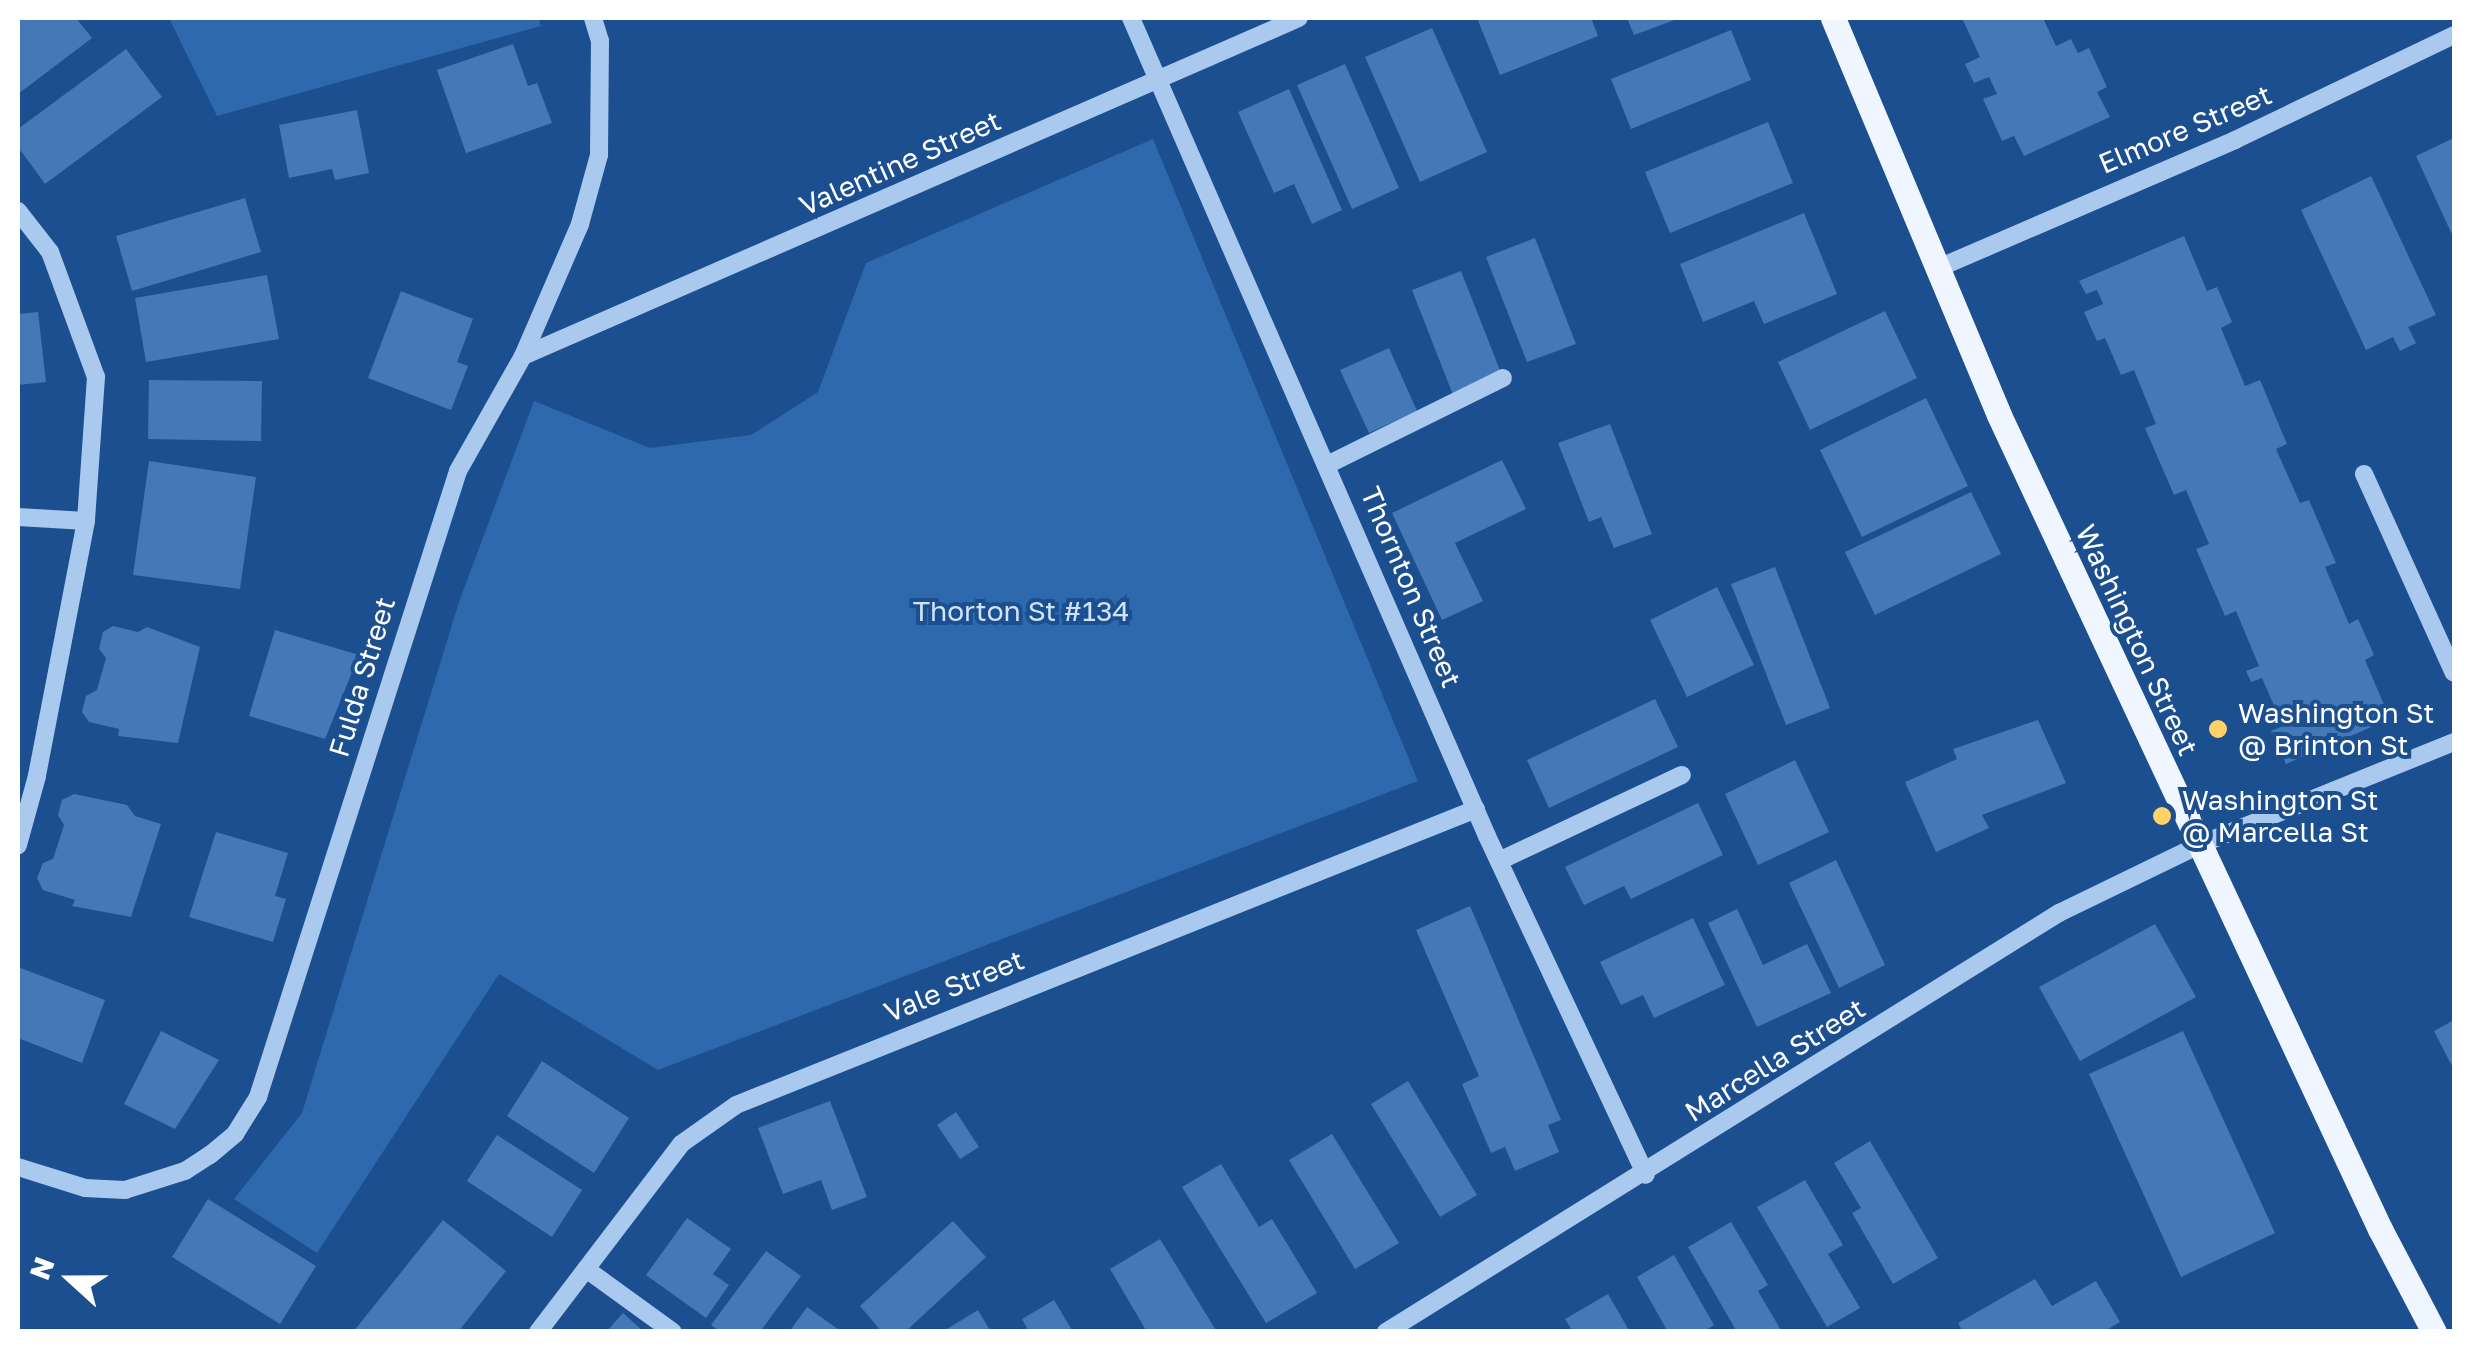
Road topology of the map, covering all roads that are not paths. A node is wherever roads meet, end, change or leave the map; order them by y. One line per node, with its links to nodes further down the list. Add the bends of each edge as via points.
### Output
1 (593, 18): 9 (street, Fulda Street, via 600,41 598,155 580,224)
2 (1131, 18): 6 (street, Thornton Street)
3 (1299, 18): 6 (street, Valentine Street)
4 (1833, 18): 8 (main road, Washington Street)
5 (2454, 35): 8 (street, Elmore Street)
6 (1157, 79): 9 (street, Valentine Street); 11 (street, Thornton Street)
7 (18, 212): 14 (street, via 50,252 96,378)
8 (1936, 269): 20 (main road, Washington Street)
9 (523, 356): 22 (street, Fulda Street, via 458,470 300,977 258,1097 235,1134 184,1171 125,1190 85,1188)
10 (1503, 378): 11 (street)
11 (1329, 464): 18 (street, Thornton Street)
12 (2364, 474): 15 (street)
13 (18, 517): 14 (street)
14 (86, 521): 19 (street)
15 (2454, 673)
16 (2454, 742): 20 (street, Marcella Street)
17 (1682, 775): 21 (street)
18 (1476, 808): 21 (street, Thornton Street); 24 (street, Vale Street, via 736,1104 681,1144)
19 (18, 845)
20 (2199, 845): 23 (street, Marcella Street, via 2059,914); 28 (main road, Washington Street)
21 (1498, 861): 23 (street, Thornton Street)
22 (18, 1166)
23 (1646, 1175): 27 (street, Marcella Street)
24 (586, 1268): 25 (street, Vale Street); 26 (street)
25 (538, 1332)
26 (672, 1332)
27 (1386, 1332)
28 (2434, 1332)

